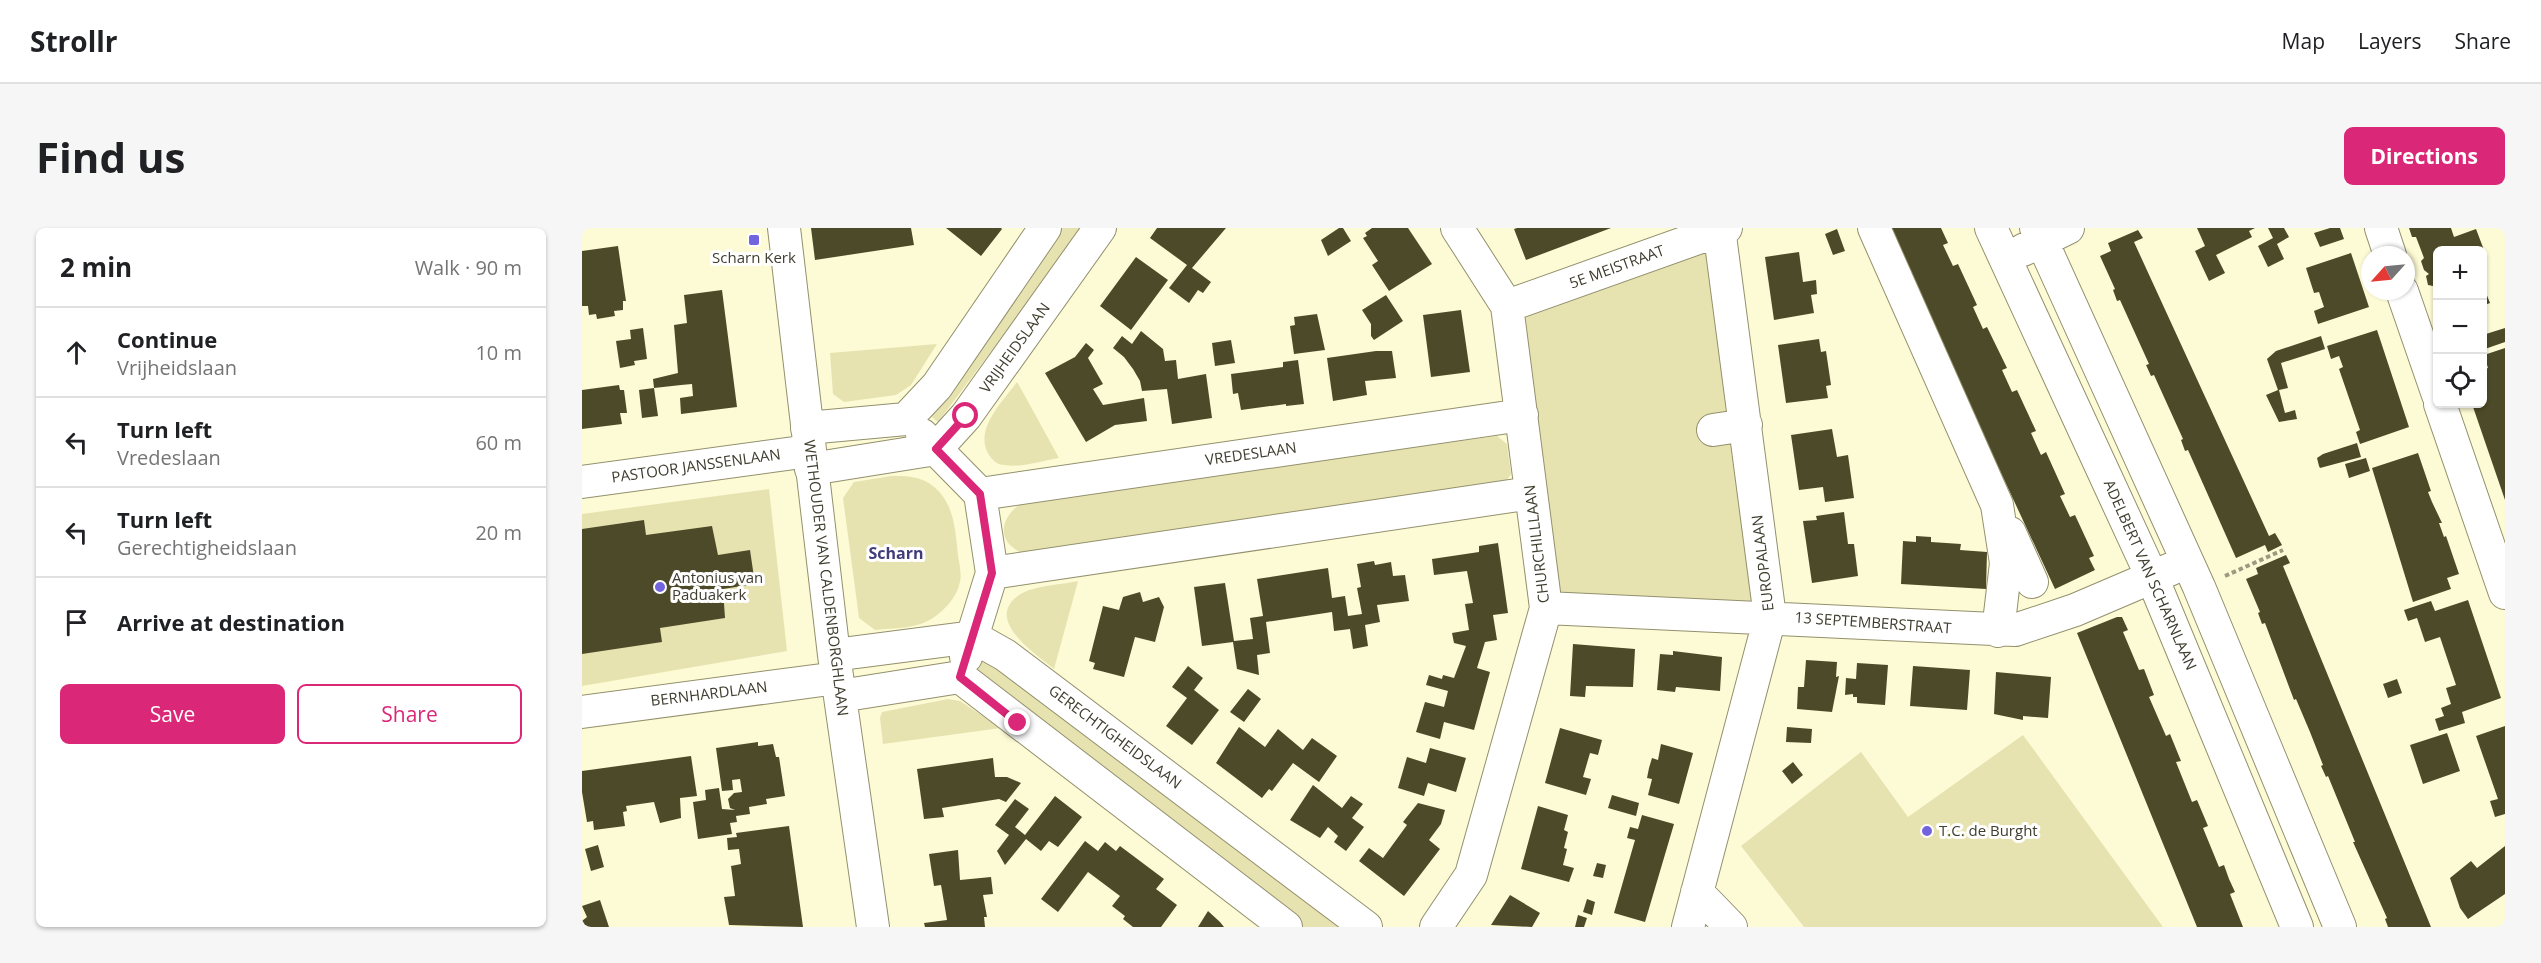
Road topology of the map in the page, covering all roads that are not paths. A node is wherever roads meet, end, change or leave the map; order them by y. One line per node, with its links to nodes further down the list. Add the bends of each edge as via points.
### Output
1 (784, 228): 20 (street, WETHOUDER VAN CALDENBORGHLAAN)
2 (1045, 228): 17 (street, via 937,386)
3 (1100, 228): 21 (street, VRIJHEIDSLAAN, via 966,416)
4 (1457, 228): 13 (street, CHURCHILLLAAN)
5 (1874, 228): 25 (street)
6 (1991, 228): 11 (street, ADELBERT VAN SCHARNLAAN)
7 (2381, 228): 10 (street)
8 (1722, 229): 13 (street, 5E MEISTRAAT); 18 (street, EUROPALAAN)
9 (2049, 232): 11 (street); 27 (street)
10 (2387, 246)
11 (2007, 258): 28 (street, ADELBERT VAN SCHARNLAAN)
12 (2405, 300): 14 (street)
13 (1507, 306): 16 (street, CHURCHILLLAAN)
14 (2433, 381)
15 (2441, 408): 30 (street)
16 (1522, 415): 23 (street, VREDESLAAN); 24 (street, CHURCHILLLAAN)
17 (906, 419): 20 (street); 21 (street)
18 (1746, 425): 19 (street); 32 (street, EUROPALAAN)
19 (1713, 430)
20 (809, 449): 21 (street); 22 (street, PASTOOR JANSSENLAAN); 35 (street, WETHOUDER VAN CALDENBORGHLAAN)
21 (936, 449): 23 (street)
22 (582, 482)
23 (980, 494): 26 (street)
24 (1531, 494): 26 (street); 31 (street, CHURCHILLLAAN)
25 (1997, 505): 29 (street); 33 (street, via 2006,564)
26 (992, 573): 34 (street)
27 (2193, 574): 28 (street, 13 SEPTEMBERSTRAAT); 46 (street)
28 (2152, 577): 33 (street, 13 SEPTEMBERSTRAAT, via 2048,621); 45 (street, ADELBERT VAN SCHARNLAAN)
29 (2032, 582)
30 (2505, 593)
31 (1546, 609): 32 (street, 13 SEPTEMBERSTRAAT); 42 (street, CHURCHILLLAAN, via 1471,875)
32 (1770, 617): 33 (street, 13 SEPTEMBERSTRAAT); 38 (street, EUROPALAAN)
33 (1998, 631)
34 (973, 637): 35 (street); 36 (street); 41 (street, GERECHTIGHEIDSLAAN, via 1005,655)
35 (837, 676): 36 (street); 37 (street, BERNHARDLAAN); 39 (street, WETHOUDER VAN CALDENBORGHLAAN)
36 (960, 677): 40 (street)
37 (582, 712)
38 (1698, 892): 43 (street, EUROPALAAN); 44 (street)
39 (873, 927)
40 (1286, 927)
41 (1366, 927)
42 (1436, 927)
43 (1688, 927)
44 (1731, 927)
45 (2297, 927)
46 (2340, 927)

